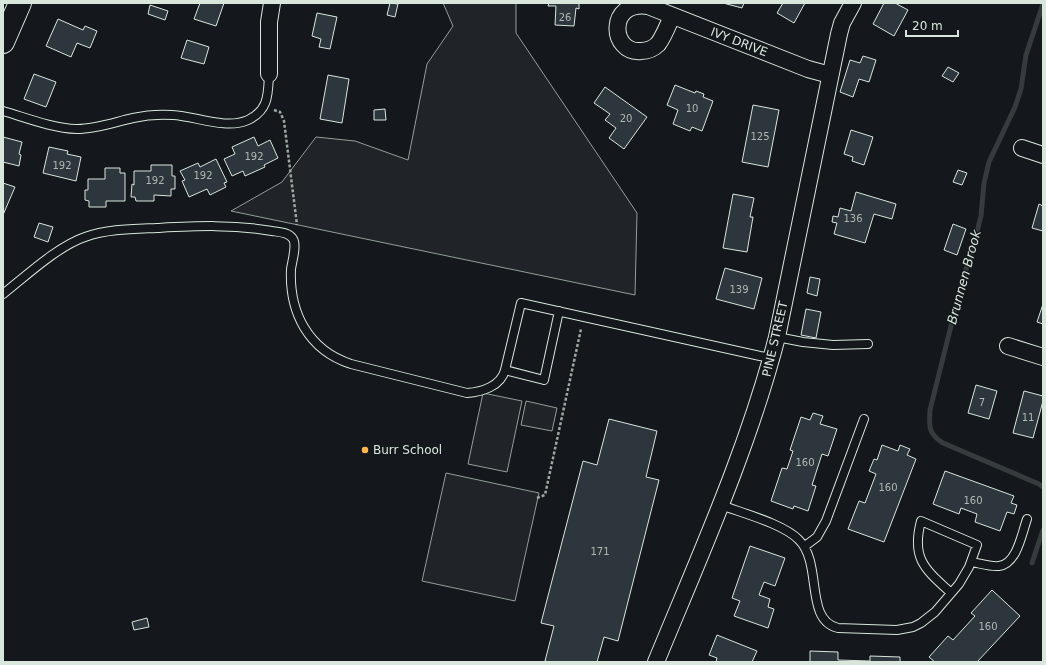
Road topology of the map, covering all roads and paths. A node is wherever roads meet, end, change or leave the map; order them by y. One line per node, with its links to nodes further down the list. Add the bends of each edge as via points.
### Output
1 (20, 3): 5 (main road)
2 (272, 3): 6 (street, via 269,22)
3 (853, 3): 7 (street, PINE STREET, via 842,23)
4 (672, 16): 4 (street, IVY DRIVE, via 648,6 632,7 620,17 619,37 632,50 646,51 658,43); 7 (street, IVY DRIVE, via 808,69)
5 (3, 42)
6 (269, 74): 8 (lane, via 268,96)
7 (830, 75): 16 (street, PINE STREET)
8 (262, 108): 9 (lane, via 251,118 237,123 157,114 79,129 40,122); 12 (path, via 278,111 284,121 297,224 297,230)
9 (3, 111)
10 (1022, 148): 11 (street)
11 (1043, 155)
12 (292, 237): 13 (lane, via 258,228 221,225 139,228 91,235 65,246); 21 (lane, via 295,244 291,283 295,309 313,340 334,357 351,364 467,393 484,390 495,384 504,376)
13 (3, 294)
14 (559, 311): 15 (lane); 21 (lane, via 520,303); 21 (lane, via 544,380)
15 (583, 316): 20 (lane); 23 (path, via 545,495)
16 (777, 337): 17 (lane, via 833,345); 20 (street, PINE STREET)
17 (868, 344)
18 (1008, 346): 19 (street)
19 (1043, 357)
20 (772, 358): 24 (street, PINE STREET, via 755,415)
21 (505, 370)
22 (864, 419): 26 (lane, via 826,521 817,536)
23 (537, 498)
24 (721, 505): 26 (lane, via 784,530); 29 (street, PINE STREET)
25 (1027, 519): 27 (lane, via 1015,554 1004,564 998,566)
26 (805, 546): 28 (lane, via 811,563 820,613 831,626 897,630 913,627 929,618)
27 (971, 562): 28 (lane, via 965,575); 28 (lane, via 977,545 921,521 917,537 921,561)
28 (951, 593)
29 (656, 662)

